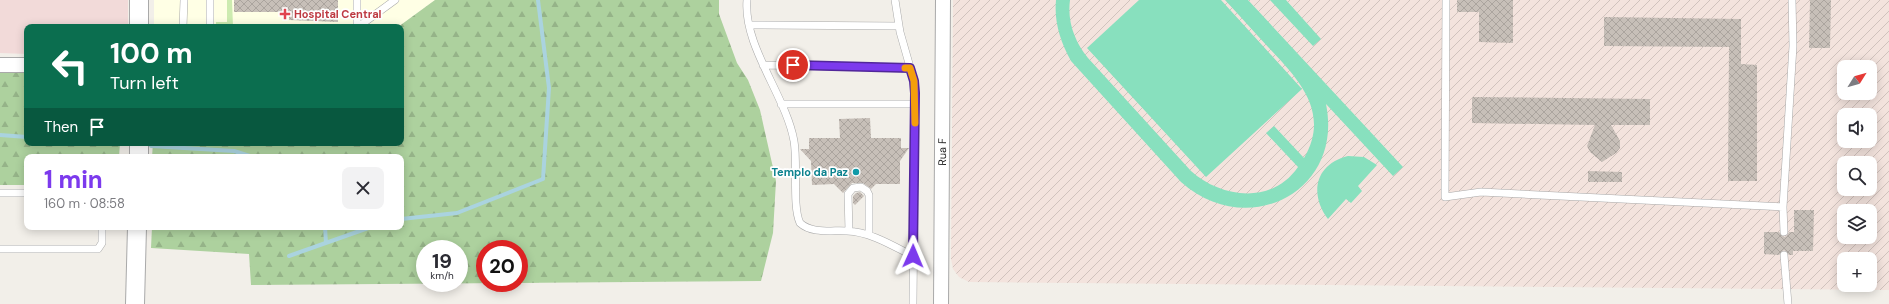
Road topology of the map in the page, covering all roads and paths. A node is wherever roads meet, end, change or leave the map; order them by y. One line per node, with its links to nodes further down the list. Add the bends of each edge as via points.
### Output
1 (139, 0): 12 (street)
2 (184, 0): 13 (lane)
3 (210, 0): 14 (lane)
4 (357, 0): 15 (lane)
5 (395, 0): 11 (lane)
6 (747, 0): 17 (lane)
7 (895, 0): 18 (lane)
8 (943, 0): 38 (street, Rua F)
9 (1446, 0): 27 (lane, via 1445,196 1481,192)
10 (1792, 0): 27 (lane, via 1793,46)
11 (389, 2): 16 (lane)
12 (139, 24)
13 (183, 24)
14 (210, 24)
15 (358, 24)
16 (362, 24)
17 (750, 25): 18 (lane); 19 (lane)
18 (899, 26): 22 (lane)
19 (763, 64): 22 (lane); 23 (lane)
20 (0, 65): 21 (street)
21 (24, 65)
22 (910, 68): 24 (lane, via 914,81)
23 (781, 104): 24 (lane); 30 (lane, via 790,122 794,140 797,160 797,211 800,223 810,229)
24 (915, 104): 35 (lane)
25 (0, 193): 26 (lane)
26 (24, 193)
27 (1783, 207): 31 (lane)
28 (102, 230): 33 (lane, via 102,243 98,249)
29 (137, 230): 36 (street)
30 (849, 231): 32 (lane); 32 (lane, via 848,194 853,188 861,187 869,195)
31 (1784, 232)
32 (869, 235): 35 (lane)
33 (0, 249)
34 (1784, 255): 39 (lane)
35 (913, 256): 37 (lane)
36 (135, 304)
37 (913, 304)
38 (941, 304)
39 (1788, 304)

